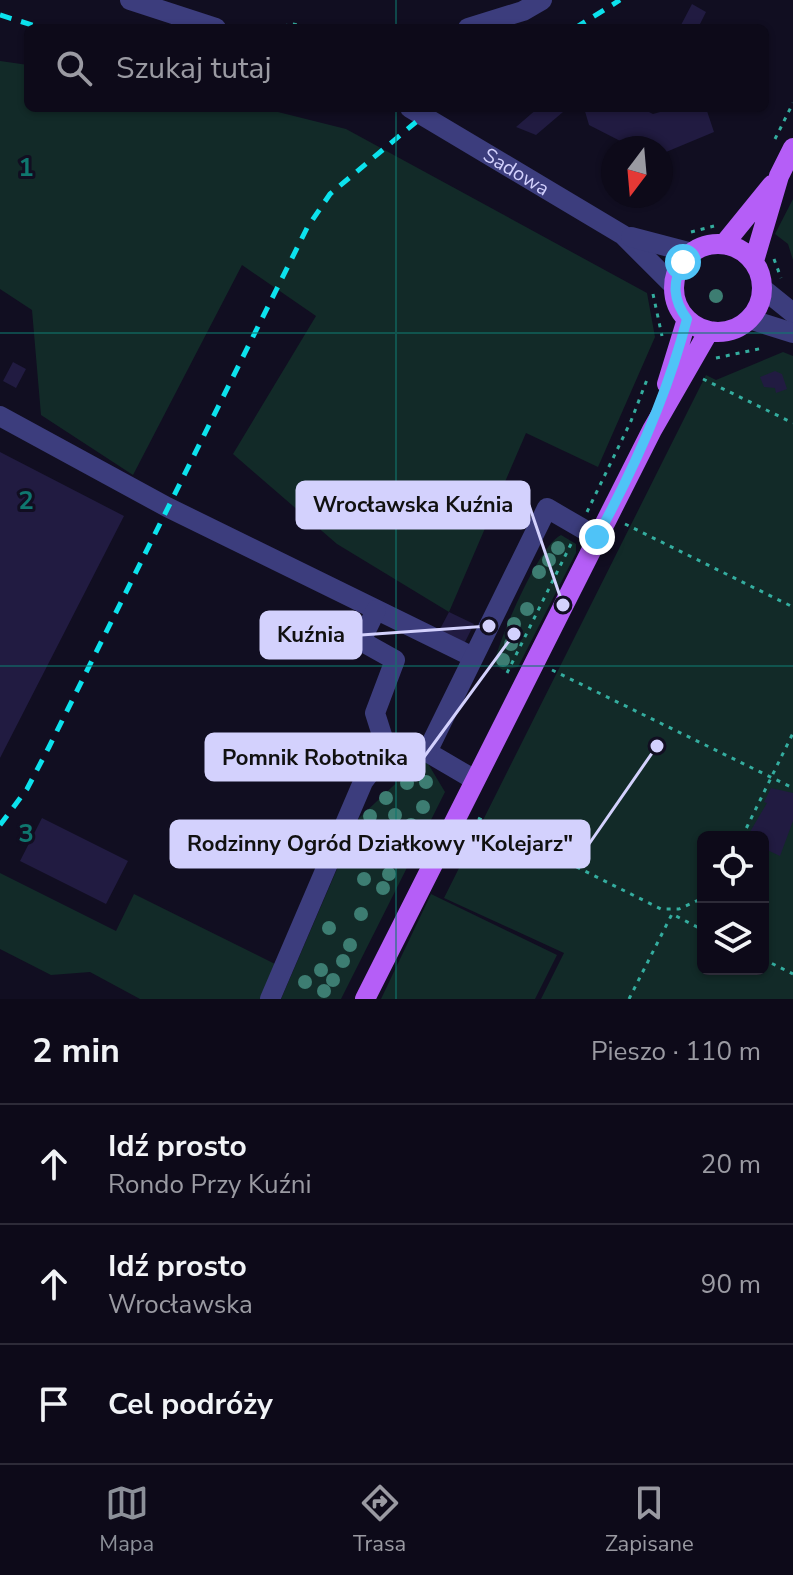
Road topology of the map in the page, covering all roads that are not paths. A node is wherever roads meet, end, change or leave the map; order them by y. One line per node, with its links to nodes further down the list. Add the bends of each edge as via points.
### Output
1 (130, 0): 3 (street)
2 (542, 0): 4 (street)
3 (204, 24)
4 (481, 24)
5 (417, 112): 8 (street, Sadowa)
6 (793, 148): 7 (main road)
7 (779, 176): 9 (main road); 11 (main road)
8 (623, 235): 10 (street, Sadowa); 12 (street, Sadowa)
9 (721, 235): 10 (main road, via 708,246); 11 (main road)
10 (691, 242): 12 (main road)
11 (762, 257): 13 (main road)
12 (674, 286): 15 (main road)
13 (762, 288): 14 (street); 16 (main road)
14 (793, 313)
15 (687, 319): 17 (main road); 20 (main road)
16 (749, 319): 17 (main road, via 724,332); 18 (street)
17 (709, 331): 20 (main road)
18 (793, 333)
19 (0, 416): 22 (street, via 167,507)
20 (652, 430): 21 (main road)
21 (588, 532): 23 (street, via 547,508); 26 (main road)
22 (376, 610): 23 (street); 25 (street, via 361,641 395,660 375,713)
23 (473, 657): 24 (street)
24 (427, 752): 25 (street); 26 (street)
25 (388, 754): 27 (street, via 363,782)
26 (475, 780): 28 (main road)
27 (270, 999)
28 (365, 999)

